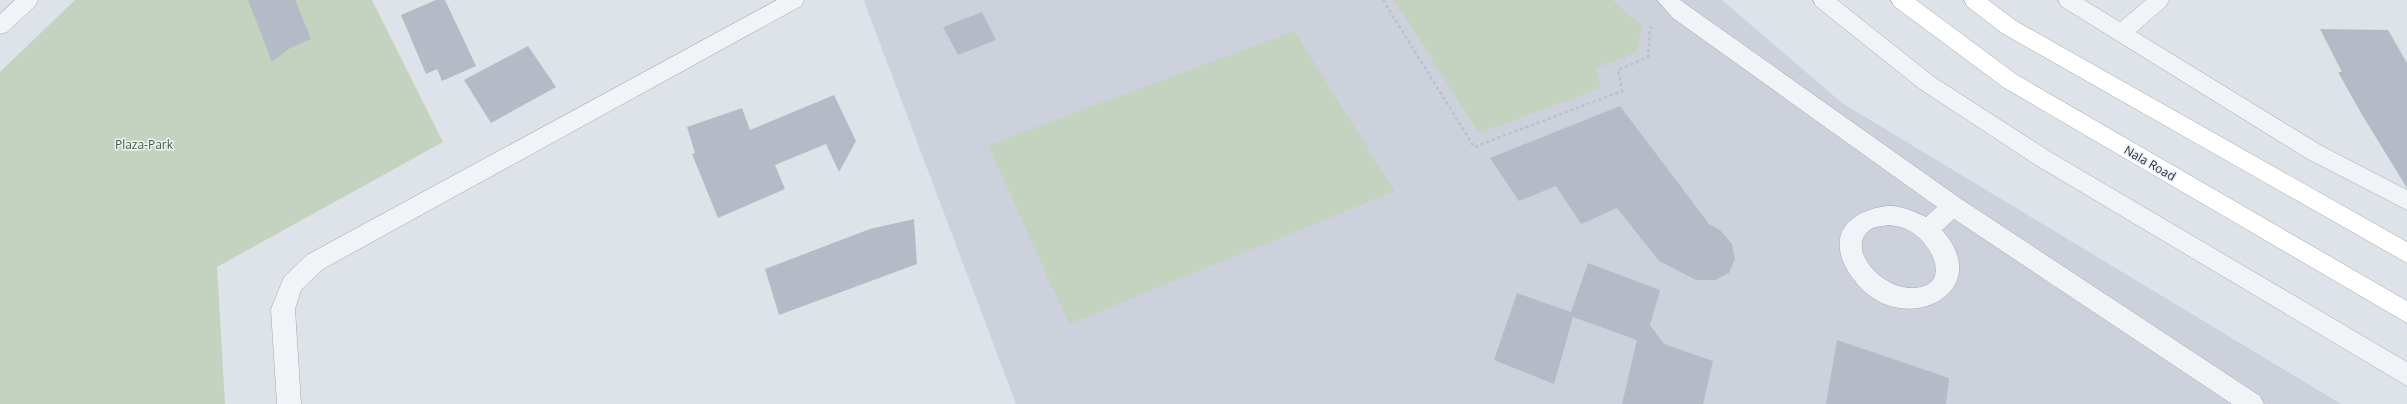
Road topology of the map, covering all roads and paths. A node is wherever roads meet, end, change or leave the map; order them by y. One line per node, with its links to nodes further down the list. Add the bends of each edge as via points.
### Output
1 (28, 0): 10 (street)
2 (794, 0): 18 (street, via 315,262 292,284 283,309)
3 (1383, 0): 9 (path, via 1474,147 1622,91 1618,70 1648,57 1650,28)
4 (1823, 0): 17 (street, via 1928,83 2044,159)
5 (1901, 0): 16 (main road, Nala Road, via 2010,81)
6 (1974, 0): 15 (main road, via 2009,27)
7 (2068, 0): 11 (street)
8 (2159, 0): 11 (street)
9 (1674, 6): 13 (street)
10 (0, 26)
11 (2122, 33): 12 (street, via 2314,152)
12 (2407, 201)
13 (1953, 206): 14 (street); 19 (street)
14 (1927, 230): 14 (street, via 1900,217 1869,218 1854,229 1851,238 1850,251 1855,266 1870,283 1891,295 1914,299 1934,294 1945,280 1947,261 1939,242)
15 (2407, 254)
16 (2407, 313)
17 (2407, 375)
18 (289, 404)
19 (2252, 404)

